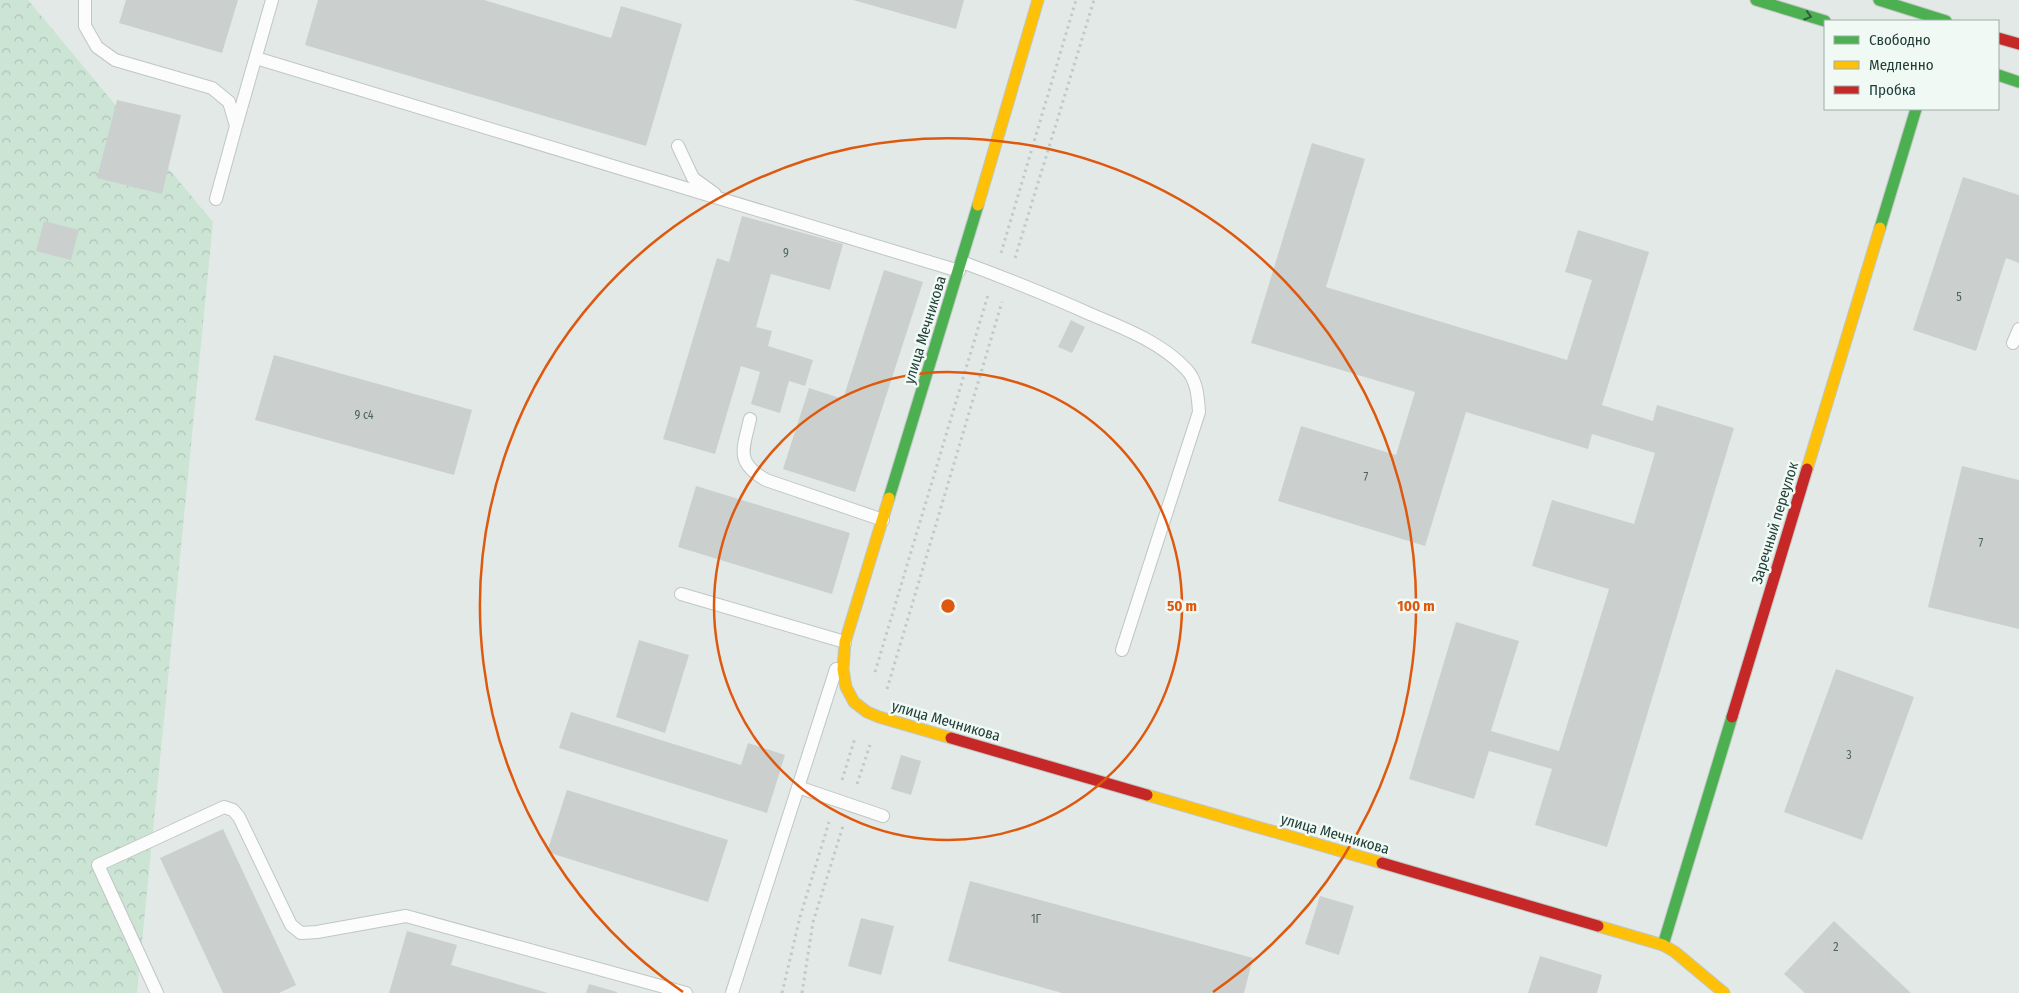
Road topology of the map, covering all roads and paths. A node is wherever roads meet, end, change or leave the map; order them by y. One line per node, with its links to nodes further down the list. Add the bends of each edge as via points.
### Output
1 (85, 0): 16 (lane, via 85,26 96,47 114,60 212,88 229,102)
2 (272, 0): 12 (lane)
3 (1038, 0): 20 (main road, улица Мечникова)
4 (1076, 0): 21 (path)
5 (1094, 0): 22 (path)
6 (1756, 0): 8 (main road, one-way to 8)
7 (1879, 0): 9 (main road)
8 (1824, 20)
9 (1943, 20)
10 (1999, 38): 11 (main road)
11 (2019, 44)
12 (256, 58): 16 (lane); 19 (lane)
13 (1999, 75): 14 (main road)
14 (2019, 82)
15 (1916, 110): 36 (main road, Заречный переулок)
16 (236, 126): 18 (lane)
17 (678, 146): 19 (lane, via 694,178)
18 (216, 199)
19 (723, 200): 20 (lane)
20 (960, 266): 21 (lane); 26 (main road, улица Мечникова)
21 (994, 274): 22 (lane); 30 (path)
22 (1008, 279): 29 (lane, via 1125,329 1167,351 1188,370 1198,391 1199,412); 31 (path)
23 (2019, 329): 24 (lane)
24 (2013, 343)
25 (750, 419): 26 (lane, via 743,447 745,461 752,472 766,480)
26 (883, 520): 28 (main road, улица Мечникова)
27 (681, 594): 28 (lane)
28 (845, 642): 30 (main road, улица Мечникова, via 842,670 847,691); 32 (lane)
29 (1122, 650)
30 (864, 710): 31 (main road, улица Мечникова); 33 (path)
31 (879, 717): 34 (path); 36 (main road, улица Мечникова)
32 (798, 787): 33 (lane); 39 (lane)
33 (836, 800): 34 (lane); 40 (path, via 800,917)
34 (850, 804): 35 (lane); 41 (path, via 813,922)
35 (883, 816)
36 (1663, 945): 42 (main road, улица Мечникова)
37 (156, 993): 38 (lane, via 98,865 224,807 233,810 239,818 291,925 301,933 406,916)
38 (686, 993)
39 (732, 993)
40 (782, 993)
41 (802, 993)
42 (1724, 993)

